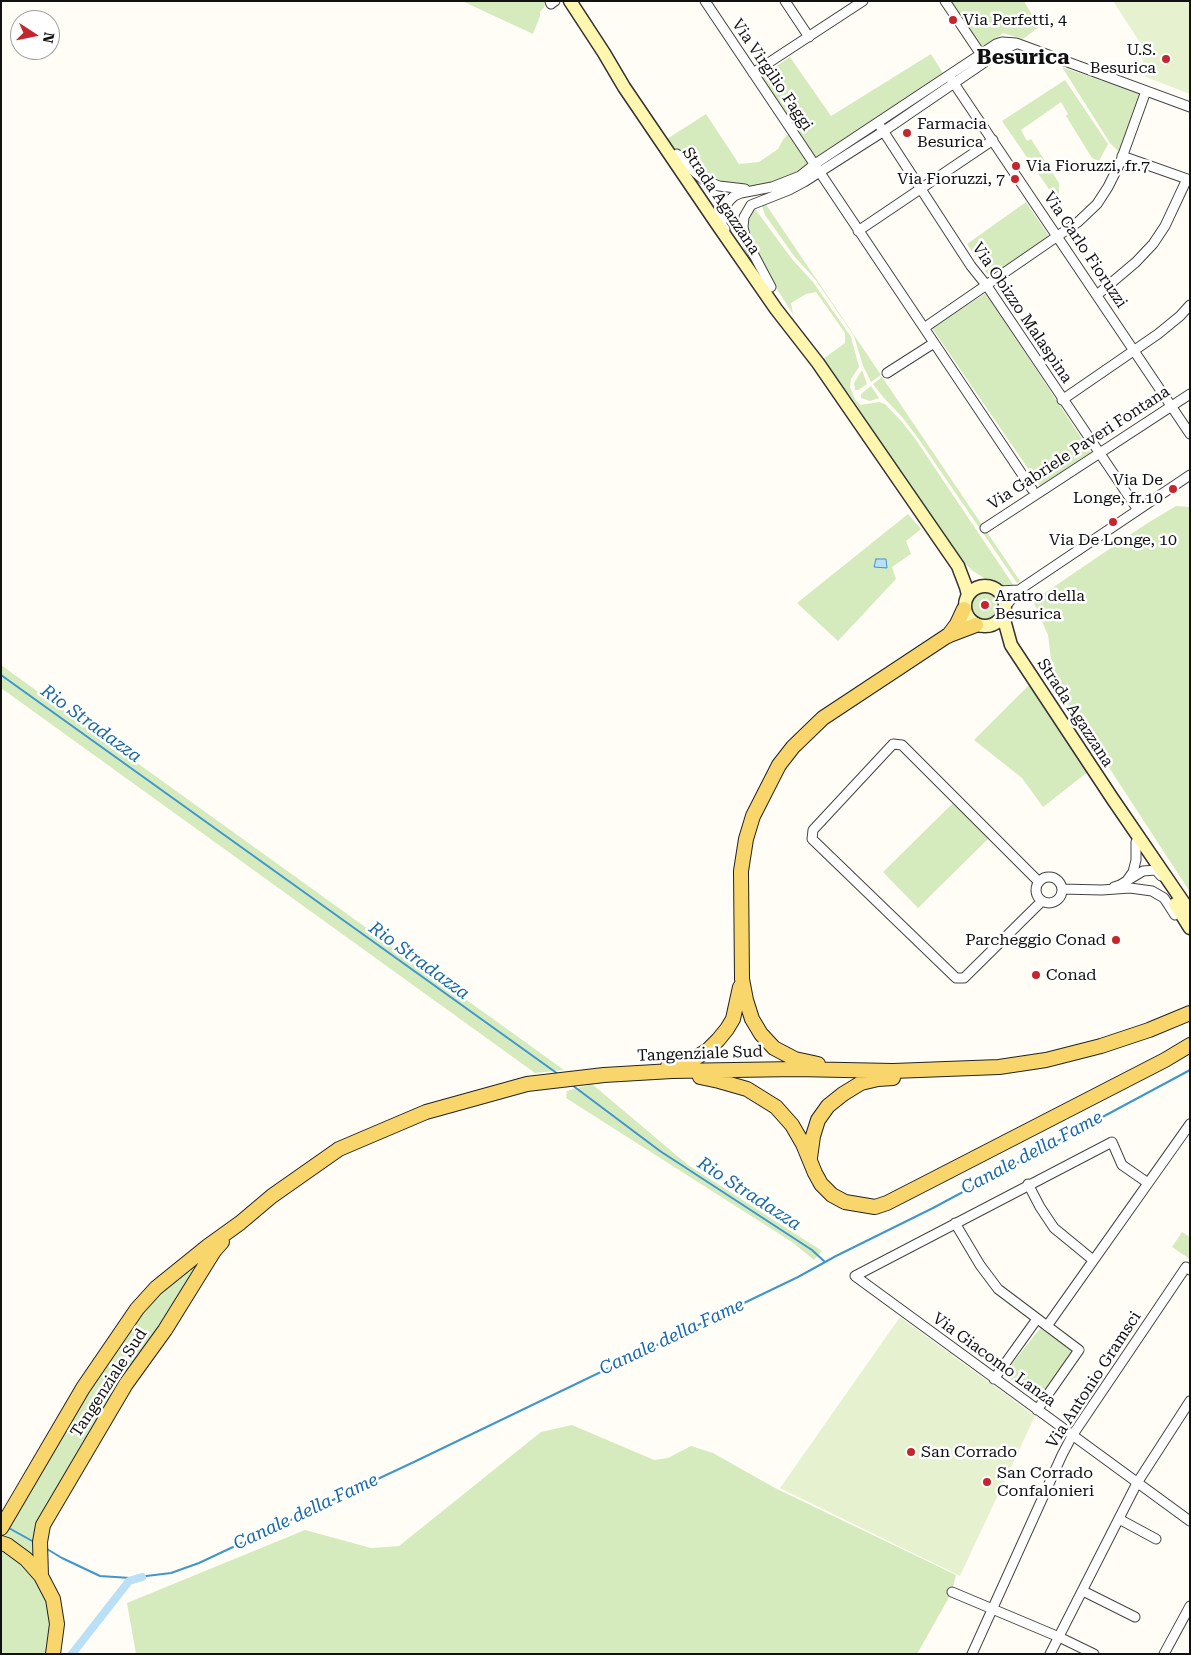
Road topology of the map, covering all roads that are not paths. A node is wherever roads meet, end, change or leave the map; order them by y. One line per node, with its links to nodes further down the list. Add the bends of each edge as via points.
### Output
1 (550, 1): 2 (street, via 551,4)
2 (555, 1)
3 (570, 1): 9 (main road, Strada Agazzana)
4 (705, 1): 11 (street, Via Virgilio Faggi)
5 (785, 1): 8 (street)
6 (863, 1): 8 (street)
7 (945, 1): 10 (street)
8 (809, 37): 11 (street)
9 (604, 53): 17 (main road, Strada Agazzana); 26 (main road, Strada Agazzana)
10 (983, 58): 12 (street); 13 (street, via 1002,42 1016,43)
11 (753, 74): 19 (street, Via Virgilio Faggi)
12 (952, 79): 15 (street); 16 (street, Via Carlo Fioruzzi)
13 (1146, 91): 14 (street); 18 (street)
14 (1190, 107)
15 (881, 127): 19 (street); 21 (street, Via Obizzo Malaspina)
16 (993, 140): 21 (street); 25 (street, Via Carlo Fioruzzi)
17 (677, 154): 22 (street, via 704,180 719,186); 23 (main road, Strada Agazzana)
18 (1122, 156): 20 (street); 25 (street, via 1097,204)
19 (817, 169): 22 (street, via 785,183); 24 (street, Via Virgilio Faggi); 28 (street, Strada Agazzana, via 789,190 751,205 744,217 746,240)
20 (1188, 180): 29 (street, via 1165,226 1152,244)
21 (921, 189): 24 (street); 27 (street, Via Obizzo Malaspina)
22 (756, 190): 23 (street, via 734,196)
23 (721, 217): 26 (street, via 722,225 750,266); 28 (main road, Strada Agazzana)
24 (858, 231): 31 (street, Via Virgilio Faggi)
25 (1058, 237): 27 (street); 29 (street, Via Carlo Fioruzzi)
26 (752, 275): 34 (main road, Strada Agazzana)
27 (986, 286): 31 (street); 37 (street, Via Obizzo Malaspina)
28 (771, 287): 34 (main road, Strada Agazzana)
29 (1097, 295): 33 (street, Via Carlo Fioruzzi)
30 (1190, 305): 33 (street)
31 (924, 328): 32 (street, Via Virgilio Faggi)
32 (934, 343): 35 (street); 42 (street, Via Virgilio Faggi)
33 (1134, 351): 37 (street); 38 (street, Via Carlo Fioruzzi)
34 (818, 363): 45 (main road, Strada Agazzana)
35 (886, 373)
36 (1190, 394): 38 (street, Via Gabriele Paveri Fontana)
37 (1062, 400): 40 (street, Via Obizzo Malaspina)
38 (1171, 406): 39 (street, Via Carlo Fioruzzi); 40 (street, Via Gabriele Paveri Fontana)
39 (1190, 434)
40 (1099, 453): 43 (street, Via Obizzo Malaspina); 44 (street, Via Gabriele Paveri Fontana)
41 (1190, 475): 43 (street)
42 (1032, 489)
43 (1138, 510): 48 (street)
44 (985, 528)
45 (958, 566): 46 (main road); 49 (main road, Strada Agazzana)
46 (984, 586): 47 (main road); 49 (main road)
47 (998, 590): 48 (street); 51 (main road, via 1004,601)
48 (1020, 590): 51 (street)
49 (968, 595): 50 (main road)
50 (964, 609): 52 (main road, via 966,616); 53 (main road)
51 (1004, 612): 52 (main road, via 993,625); 54 (main road)
52 (981, 626): 53 (main road); 54 (main road)
53 (947, 636): 64 (main road, via 823,718 779,765 753,816 746,839 741,871)
54 (1011, 645): 55 (main road, Strada Agazzana)
55 (1112, 798): 56 (main road); 63 (main road)
56 (1136, 842): 57 (main road); 58 (street, via 1133,872)
57 (1153, 869): 58 (street); 63 (main road)
58 (1126, 881): 61 (street)
59 (1039, 882): 60 (street, via 1050,877); 62 (street, via 1036,894); 62 (street, via 902,745 894,744 813,830 812,839 956,978 964,978)
60 (1062, 888): 61 (street); 62 (street, via 1056,902)
61 (1102, 890): 63 (street, via 1130,888 1152,891 1164,898 1176,916)
62 (1042, 902)
63 (1189, 919)
64 (742, 979): 68 (main road, via 752,1019 774,1048 795,1059 814,1063); 70 (main road, via 733,1019 708,1050 684,1062)
65 (1190, 1013): 67 (main road, Tangenziale Sud, via 1101,1046 1046,1060)
66 (1190, 1044): 72 (main road, via 875,1206 845,1202 832,1195 821,1184)
67 (972, 1069): 68 (main road, Tangenziale Sud); 72 (main road, via 861,1083 828,1106 818,1120)
68 (886, 1071): 69 (main road, Tangenziale Sud)
69 (655, 1072): 70 (main road, Tangenziale Sud); 72 (main road, via 713,1079 757,1093 784,1115 799,1135)
70 (622, 1074): 75 (main road, Tangenziale Sud, via 527,1084 426,1112 339,1149)
71 (1190, 1124): 74 (street)
72 (809, 1158)
73 (1028, 1184): 74 (street, via 1112,1142 1122,1165); 76 (street); 77 (street, via 1054,1228)
74 (1148, 1184): 77 (street)
75 (240, 1223): 88 (main road, Tangenziale Sud, via 156,1288 137,1309 83,1388); 91 (main road, Tangenziale Sud, via 214,1251 165,1330 126,1384 43,1525)
76 (955, 1223): 79 (street, via 998,1289); 81 (street, Via Giacomo Lanza, via 855,1276)
77 (1094, 1260): 80 (street)
78 (1190, 1270): 84 (street, Via Antonio Gramsci, via 1186,1268)
79 (1037, 1319): 80 (street); 81 (street)
80 (1047, 1326): 83 (street, via 1078,1350)
81 (994, 1379): 83 (street, Via Giacomo Lanza)
82 (1190, 1401): 85 (street)
83 (1037, 1410): 84 (street, Via Giacomo Lanza)
84 (1072, 1436): 85 (street, Via Giacomo Lanza); 95 (street, Via Antonio Gramsci)
85 (1137, 1483): 86 (street, Via Giacomo Lanza); 87 (street)
86 (1189, 1518)
87 (1119, 1519): 89 (street); 92 (street)
88 (1, 1528)
89 (1156, 1539)
90 (1, 1543): 91 (main road, via 26,1558)
91 (41, 1576): 98 (main road, via 53,1599 57,1624)
92 (1083, 1591): 96 (street); 97 (street)
93 (952, 1592): 95 (street)
94 (1190, 1606): 102 (street)
95 (993, 1609): 97 (street); 99 (street, Via Antonio Gramsci)
96 (1135, 1617)
97 (1059, 1637): 100 (street); 101 (street)
98 (55, 1653)
99 (972, 1654)
100 (1050, 1654)
101 (1094, 1654)
102 (1164, 1654)

